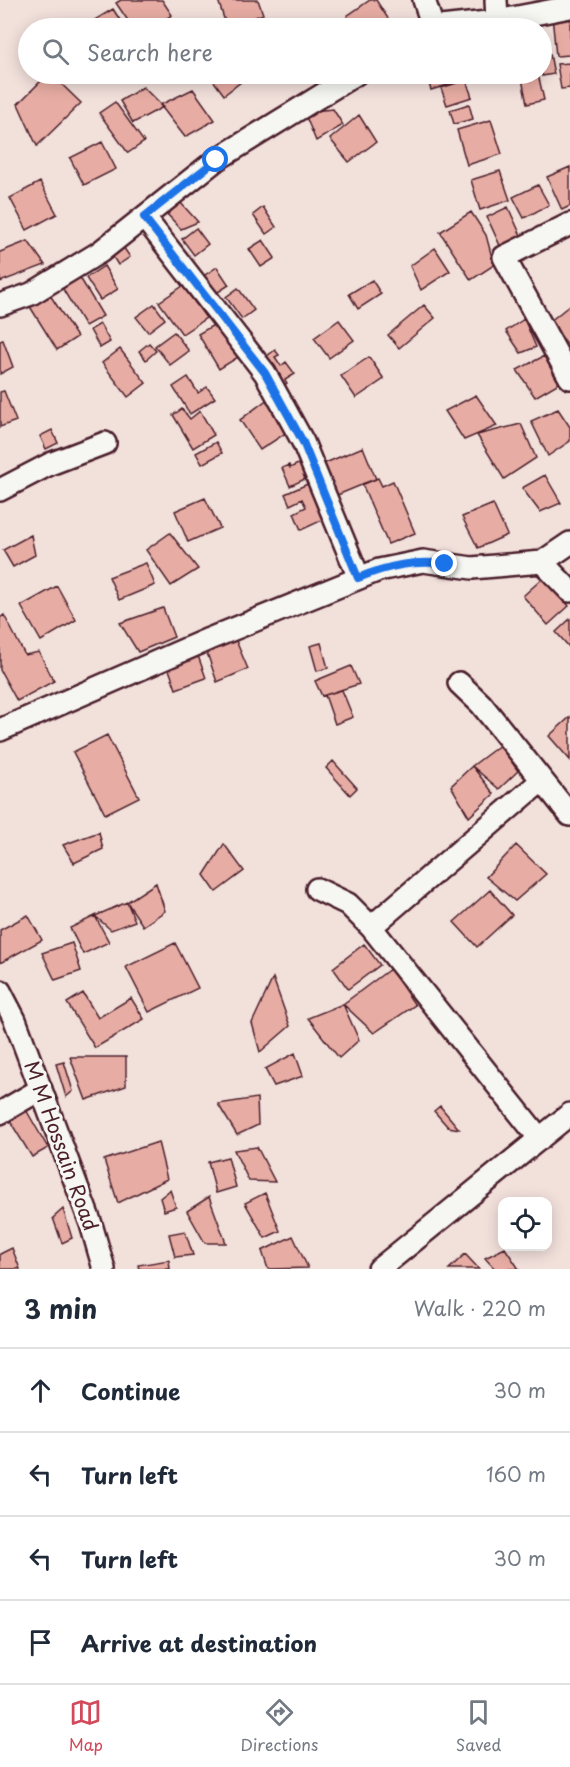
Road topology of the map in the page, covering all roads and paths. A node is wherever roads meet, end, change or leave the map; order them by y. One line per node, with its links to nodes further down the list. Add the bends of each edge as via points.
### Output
1 (424, 0): 4 (street)
2 (496, 0): 5 (street)
3 (570, 7): 6 (street)
4 (429, 18)
5 (497, 18)
6 (513, 18)
7 (340, 84): 8 (street, via 216,160)
8 (144, 217): 10 (street, via 100,252 31,294); 16 (street, via 265,373 303,442)
9 (570, 224): 11 (street, via 504,257)
10 (0, 305)
11 (569, 375)
12 (105, 443): 13 (street, via 50,464)
13 (0, 490)
14 (570, 543): 15 (street)
15 (542, 562): 16 (street, via 472,568 423,561); 17 (street)
16 (358, 578): 19 (street)
17 (570, 591)
18 (459, 683): 20 (street, via 481,704)
19 (0, 730)
20 (540, 781): 21 (street); 23 (street)
21 (570, 815)
22 (317, 889): 23 (street, via 348,904)
23 (371, 927): 28 (street)
24 (0, 991): 25 (street, M M Hossain Road)
25 (41, 1089): 26 (street); 29 (street, M M Hossain Road)
26 (0, 1113)
27 (570, 1114): 28 (street)
28 (540, 1139): 30 (street)
29 (104, 1269)
30 (379, 1269)

